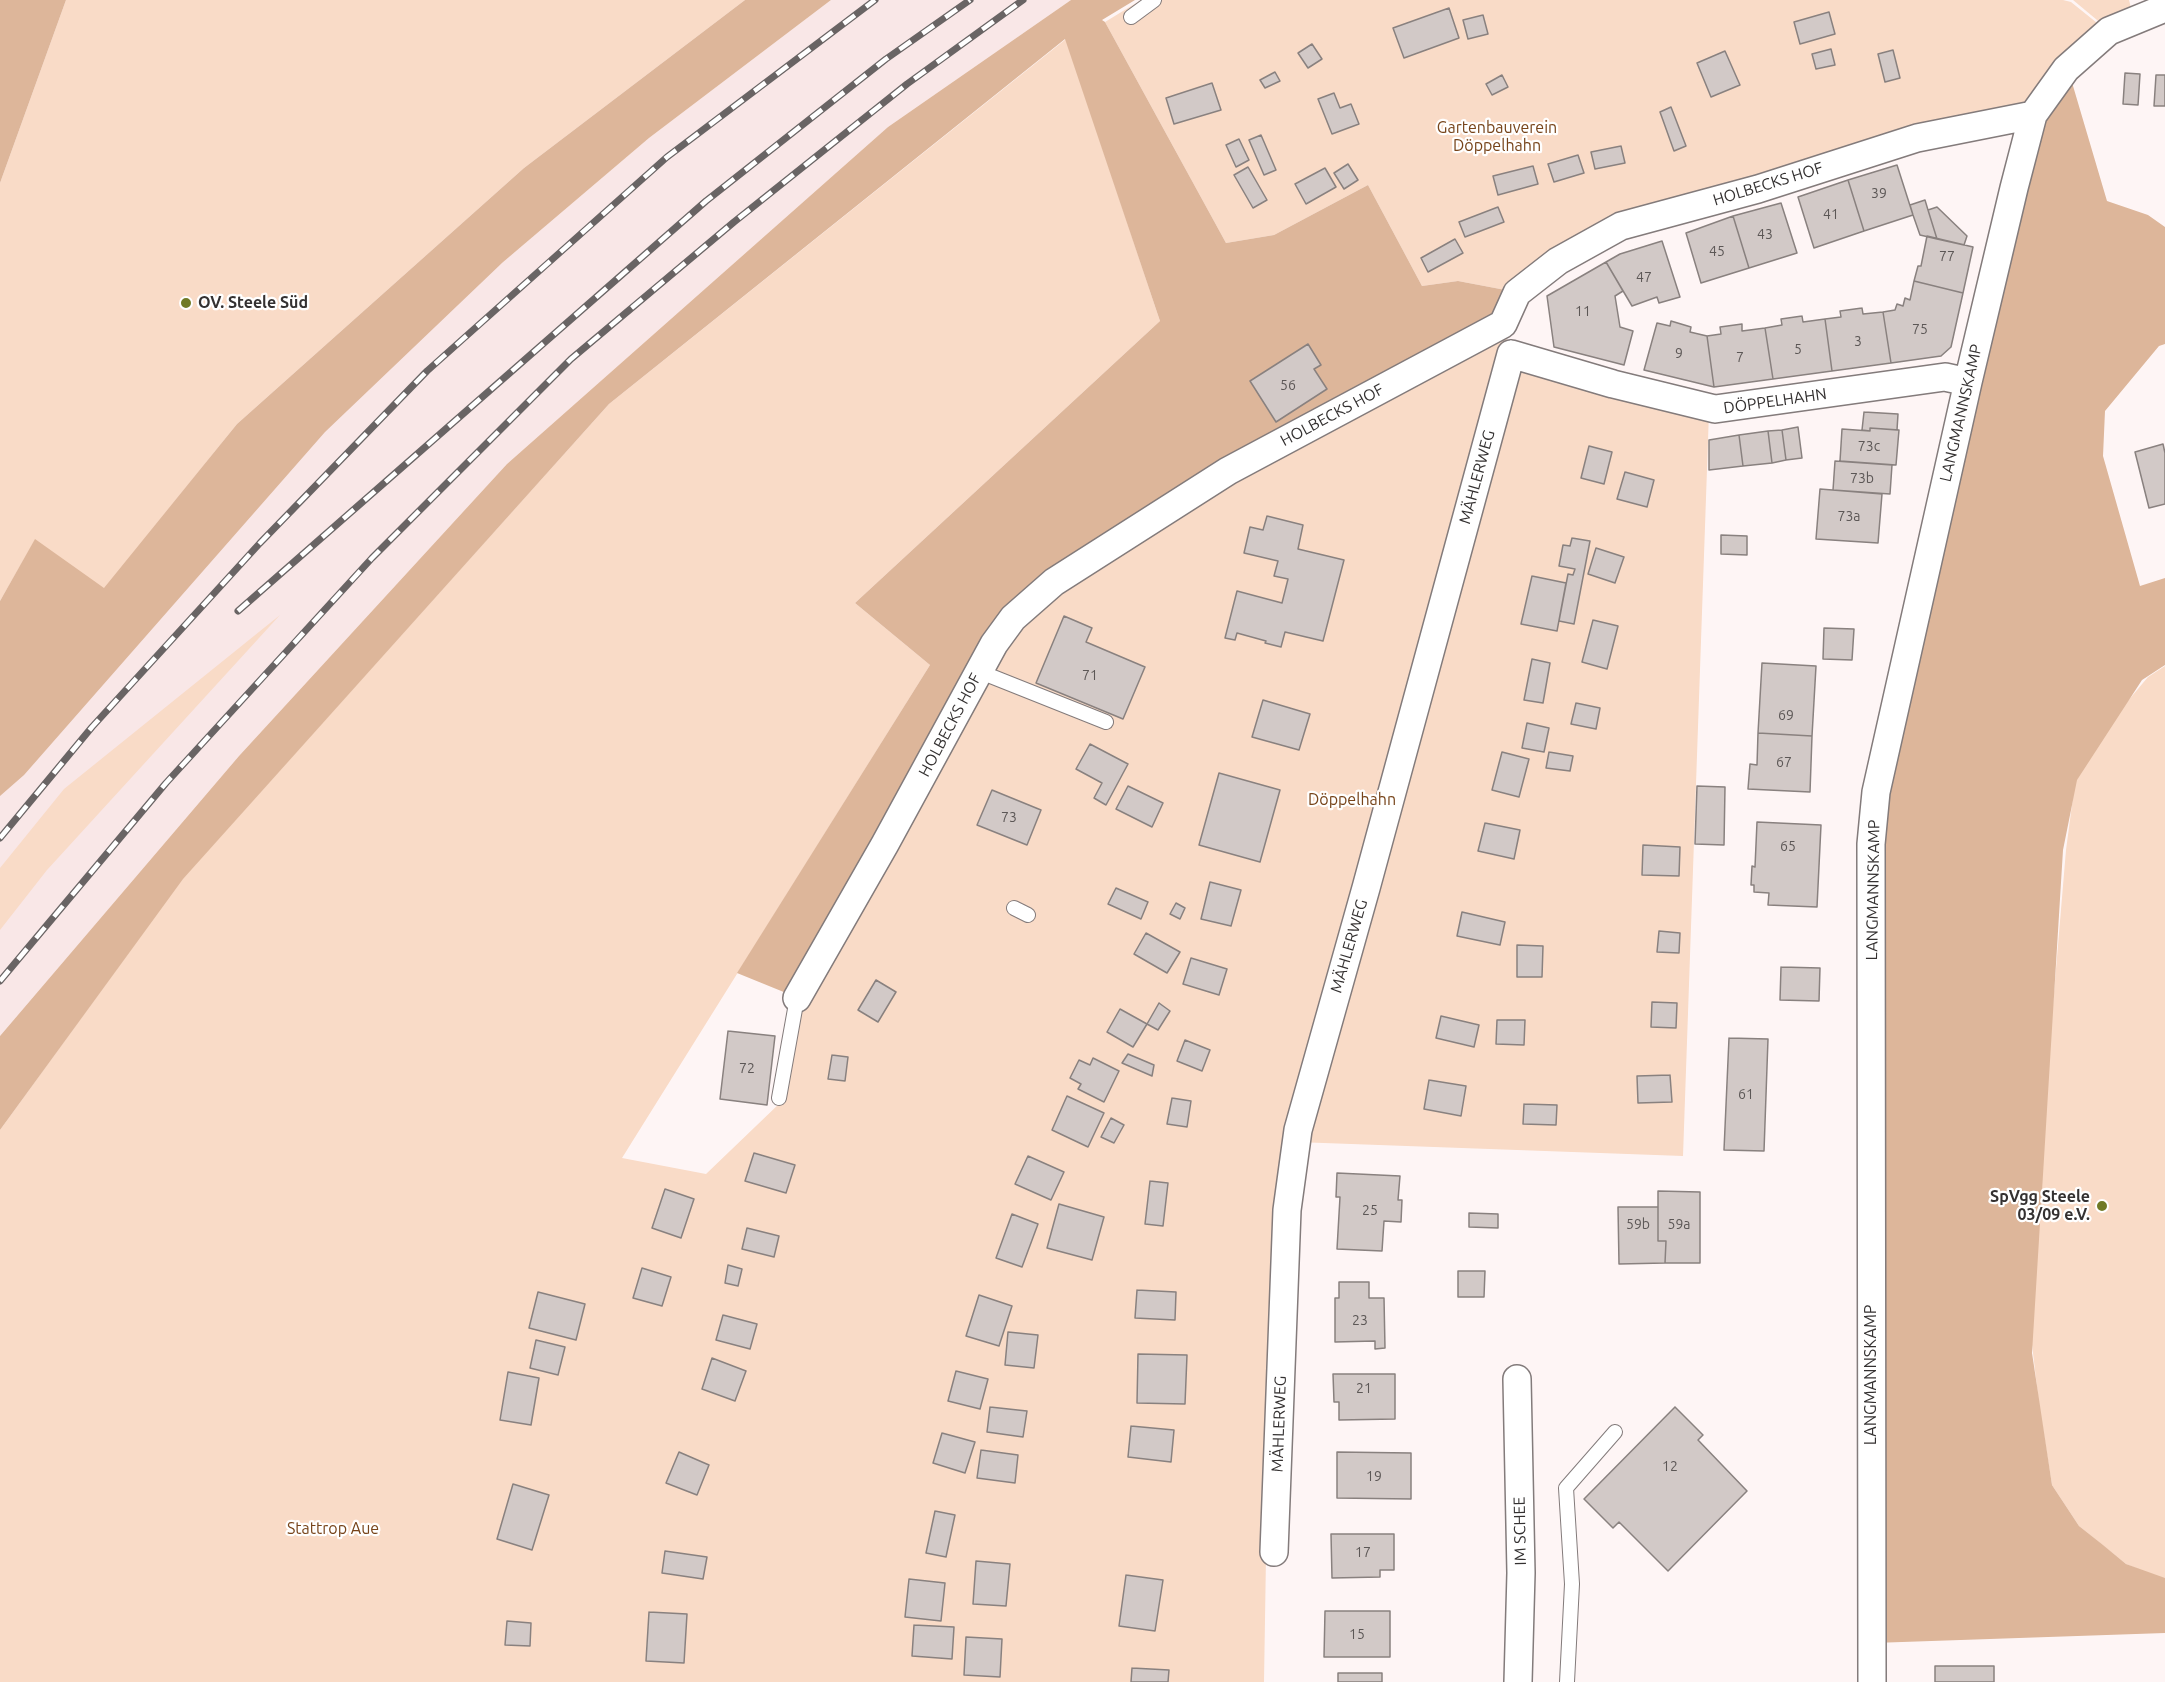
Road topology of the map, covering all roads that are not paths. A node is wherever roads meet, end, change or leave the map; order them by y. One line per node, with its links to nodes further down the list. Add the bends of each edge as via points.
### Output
1 (1154, 0): 4 (lane)
2 (2165, 8): 3 (street)
3 (2131, 10): 5 (street, via 2066,69)
4 (1131, 17)
5 (2033, 115): 6 (street, HOLBECKS HOF, via 1917,138 1758,189 1621,226 1558,261 1517,293); 8 (street, LANGMANNSKAMP)
6 (1503, 324): 7 (street); 9 (street, HOLBECKS HOF, via 1228,471 1054,582 1013,618)
7 (1511, 354): 8 (street, DÖPPELHAHN, via 1715,409 1945,377); 17 (street, MÄHLERWEG, via 1298,1130 1287,1210)
8 (1968, 382): 20 (street, LANGMANNSKAMP, via 1886,743 1871,844)
9 (978, 671): 10 (lane); 13 (street, HOLBECKS HOF)
10 (1106, 722)
11 (1014, 908): 12 (lane)
12 (1028, 915)
13 (797, 998): 14 (lane, HOLBECKS HOF)
14 (779, 1098)
15 (1517, 1379): 18 (street, IM SCHEE, via 1521,1573)
16 (1615, 1432): 19 (lane, via 1566,1488 1572,1584)
17 (1274, 1552)
18 (1518, 1682)
19 (1567, 1682)
20 (1872, 1682)

